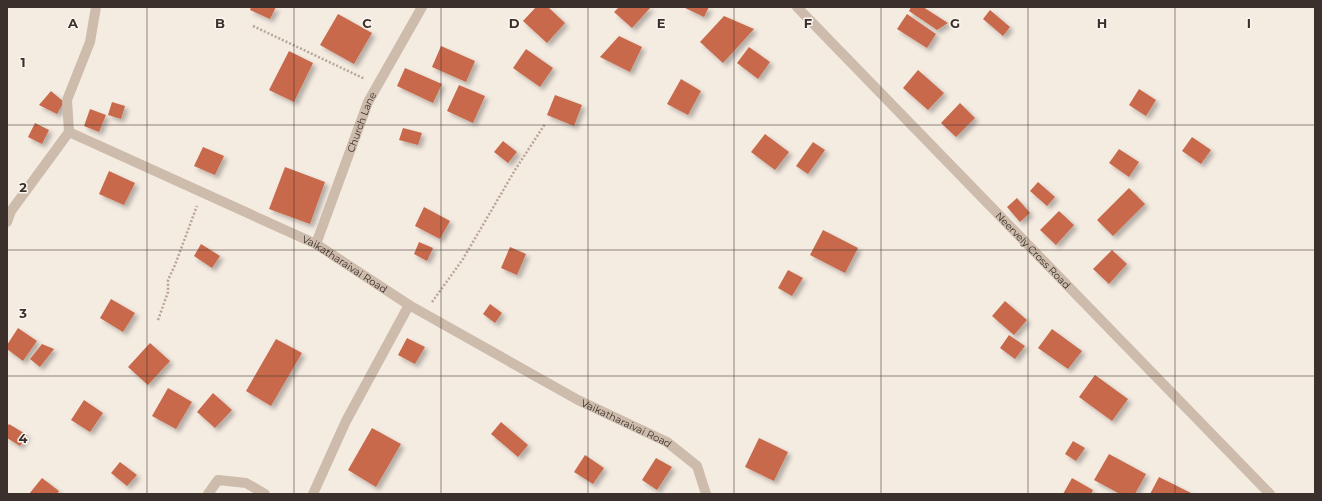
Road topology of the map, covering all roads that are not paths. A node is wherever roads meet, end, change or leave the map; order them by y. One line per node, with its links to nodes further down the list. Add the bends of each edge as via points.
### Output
1 (96, 7): 4 (street, via 90,42 67,100)
2 (422, 7): 6 (street, Church Lane, via 368,102)
3 (797, 7): 12 (street, Neervely Cross Road)
4 (69, 132): 5 (street, via 11,211); 6 (street, Vaikatharaivai Road)
5 (7, 222)
6 (316, 244): 7 (street, Vaikatharaivai Road)
7 (409, 305): 10 (street, via 346,421); 11 (street, Vaikatharaivai Road, via 578,400 667,442 697,466)
8 (208, 494): 9 (street, via 218,480 246,483)
9 (265, 494)
10 (313, 494)
11 (706, 494)
12 (1270, 494)

